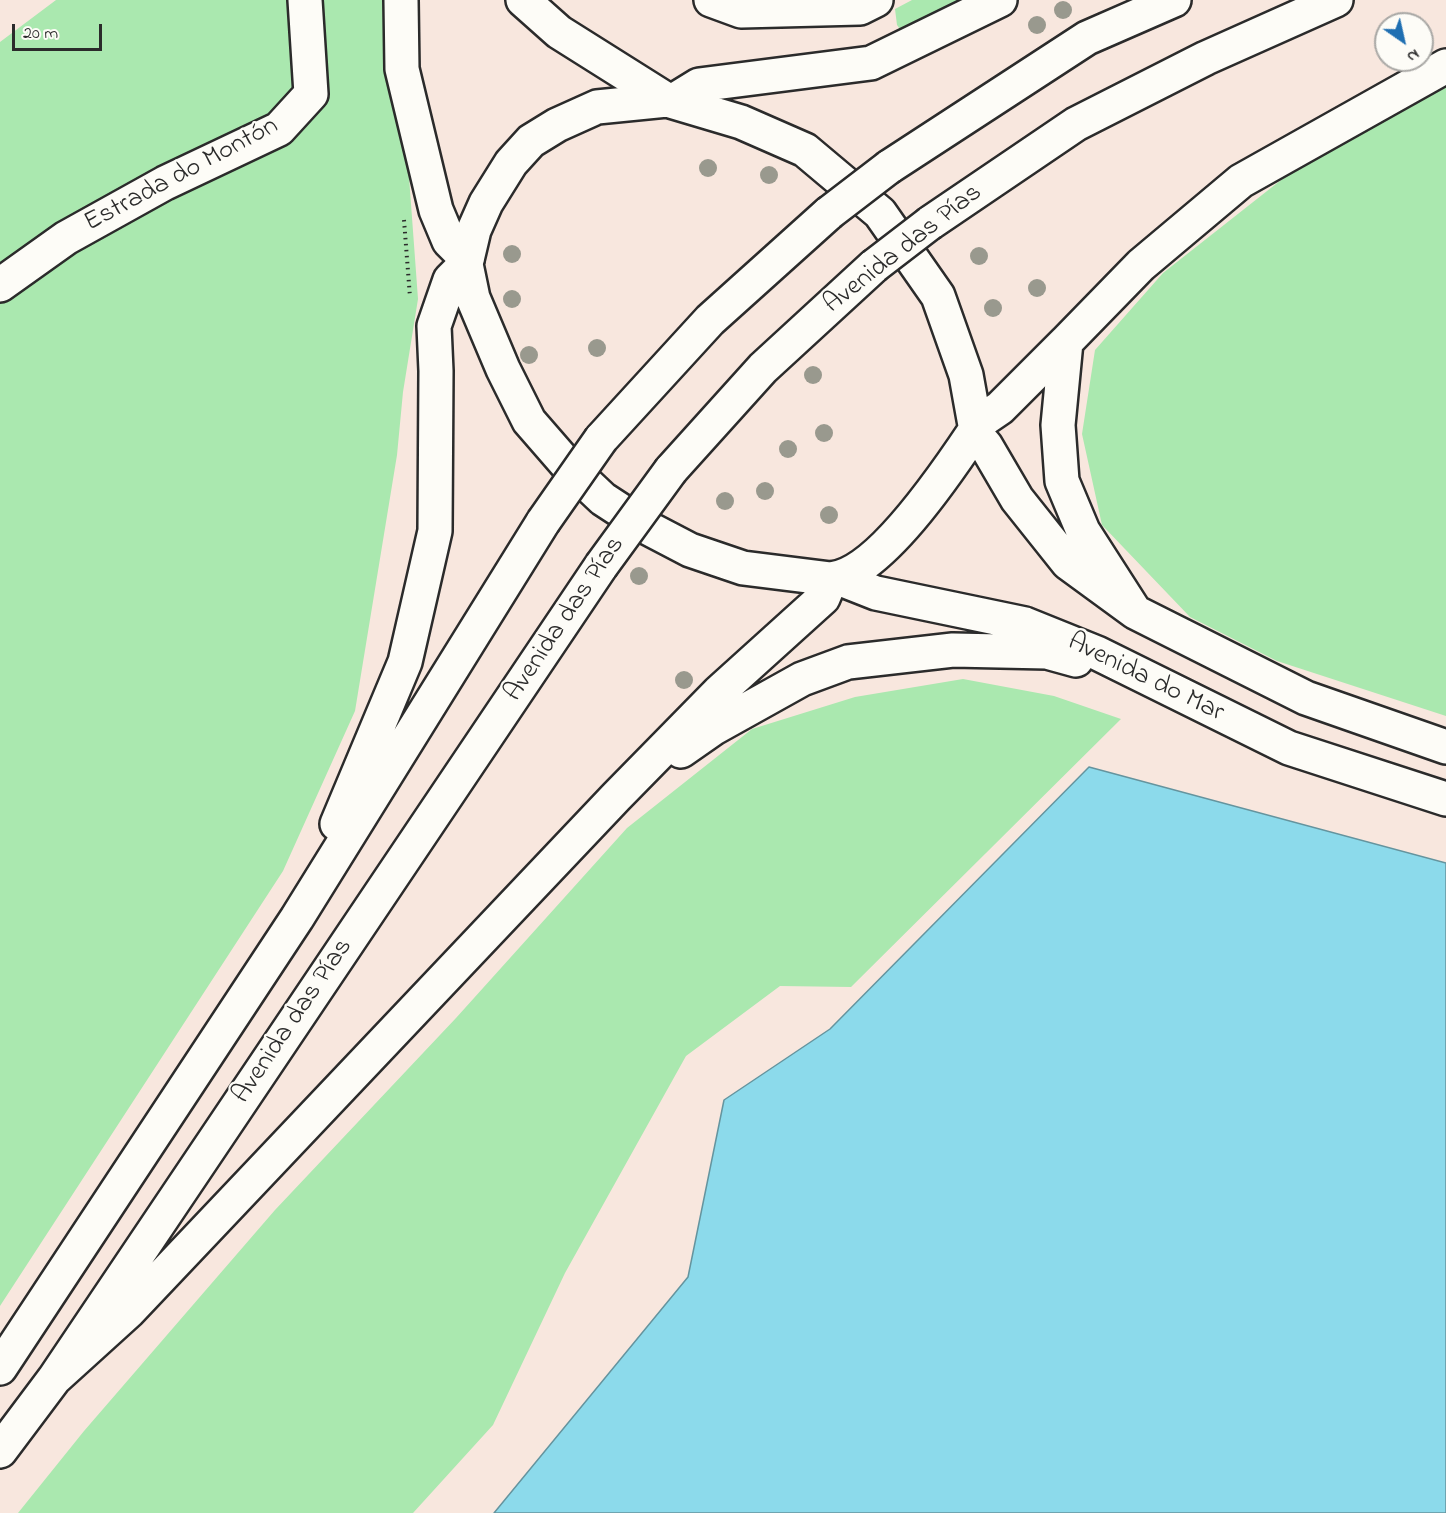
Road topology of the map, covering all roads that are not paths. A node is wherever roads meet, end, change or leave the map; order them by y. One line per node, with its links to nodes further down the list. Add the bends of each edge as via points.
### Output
1 (305, 0): 12 (main road, Estrada do Montón, via 311,94 279,129 165,183 66,238)
2 (401, 0): 11 (main road, via 402,69 436,210 449,241)
3 (523, 0): 10 (main road, via 559,32)
4 (711, 0): 5 (main road, via 741,11 860,8)
5 (876, 0)
6 (1000, 0): 10 (main road, via 871,63 699,85)
7 (1174, 0): 21 (main road, Avenida das Pías, bridge, via 1087,38 889,167 829,213 710,320 601,439 543,522)
8 (1336, 0): 23 (main road, Avenida das Pías, bridge, via 1206,58 1076,124 874,266 763,368 671,470 601,566)
9 (1446, 66): 13 (main road, via 1241,181 1141,265)
10 (670, 100): 11 (main road, via 597,107 557,124 531,141 511,163 486,203); 14 (main road, via 741,122 805,150 880,213 938,296 966,375)
11 (466, 262): 15 (main road, Avenida do Mar, via 472,298 529,421 603,499 646,527 701,554 743,568); 21 (main road, via 450,280 434,326 435,531 405,662)
12 (0, 285)
13 (1066, 342): 14 (main road); 16 (main road, via 1058,425 1062,481 1083,531)
14 (975, 429): 15 (main road, via 912,518 865,562); 16 (main road, Avenida do Mar, via 1017,499 1068,563)
15 (835, 579): 17 (main road, Avenida do Mar, via 876,593 1025,624); 19 (main road, via 823,598 718,692)
16 (1135, 612): 18 (main road, Avenida do Mar, via 1306,698)
17 (1150, 680): 19 (main road, via 1047,652 953,650 848,662 802,679 714,728); 20 (main road, Avenida do Mar, via 1289,748)
18 (1446, 747)
19 (616, 797): 23 (main road, via 129,1311)
20 (1446, 799)
21 (297, 918): 22 (main road, Avenida das Pías)
22 (4, 1361)
23 (54, 1379): 24 (main road, Avenida das Pías)
24 (0, 1451)

